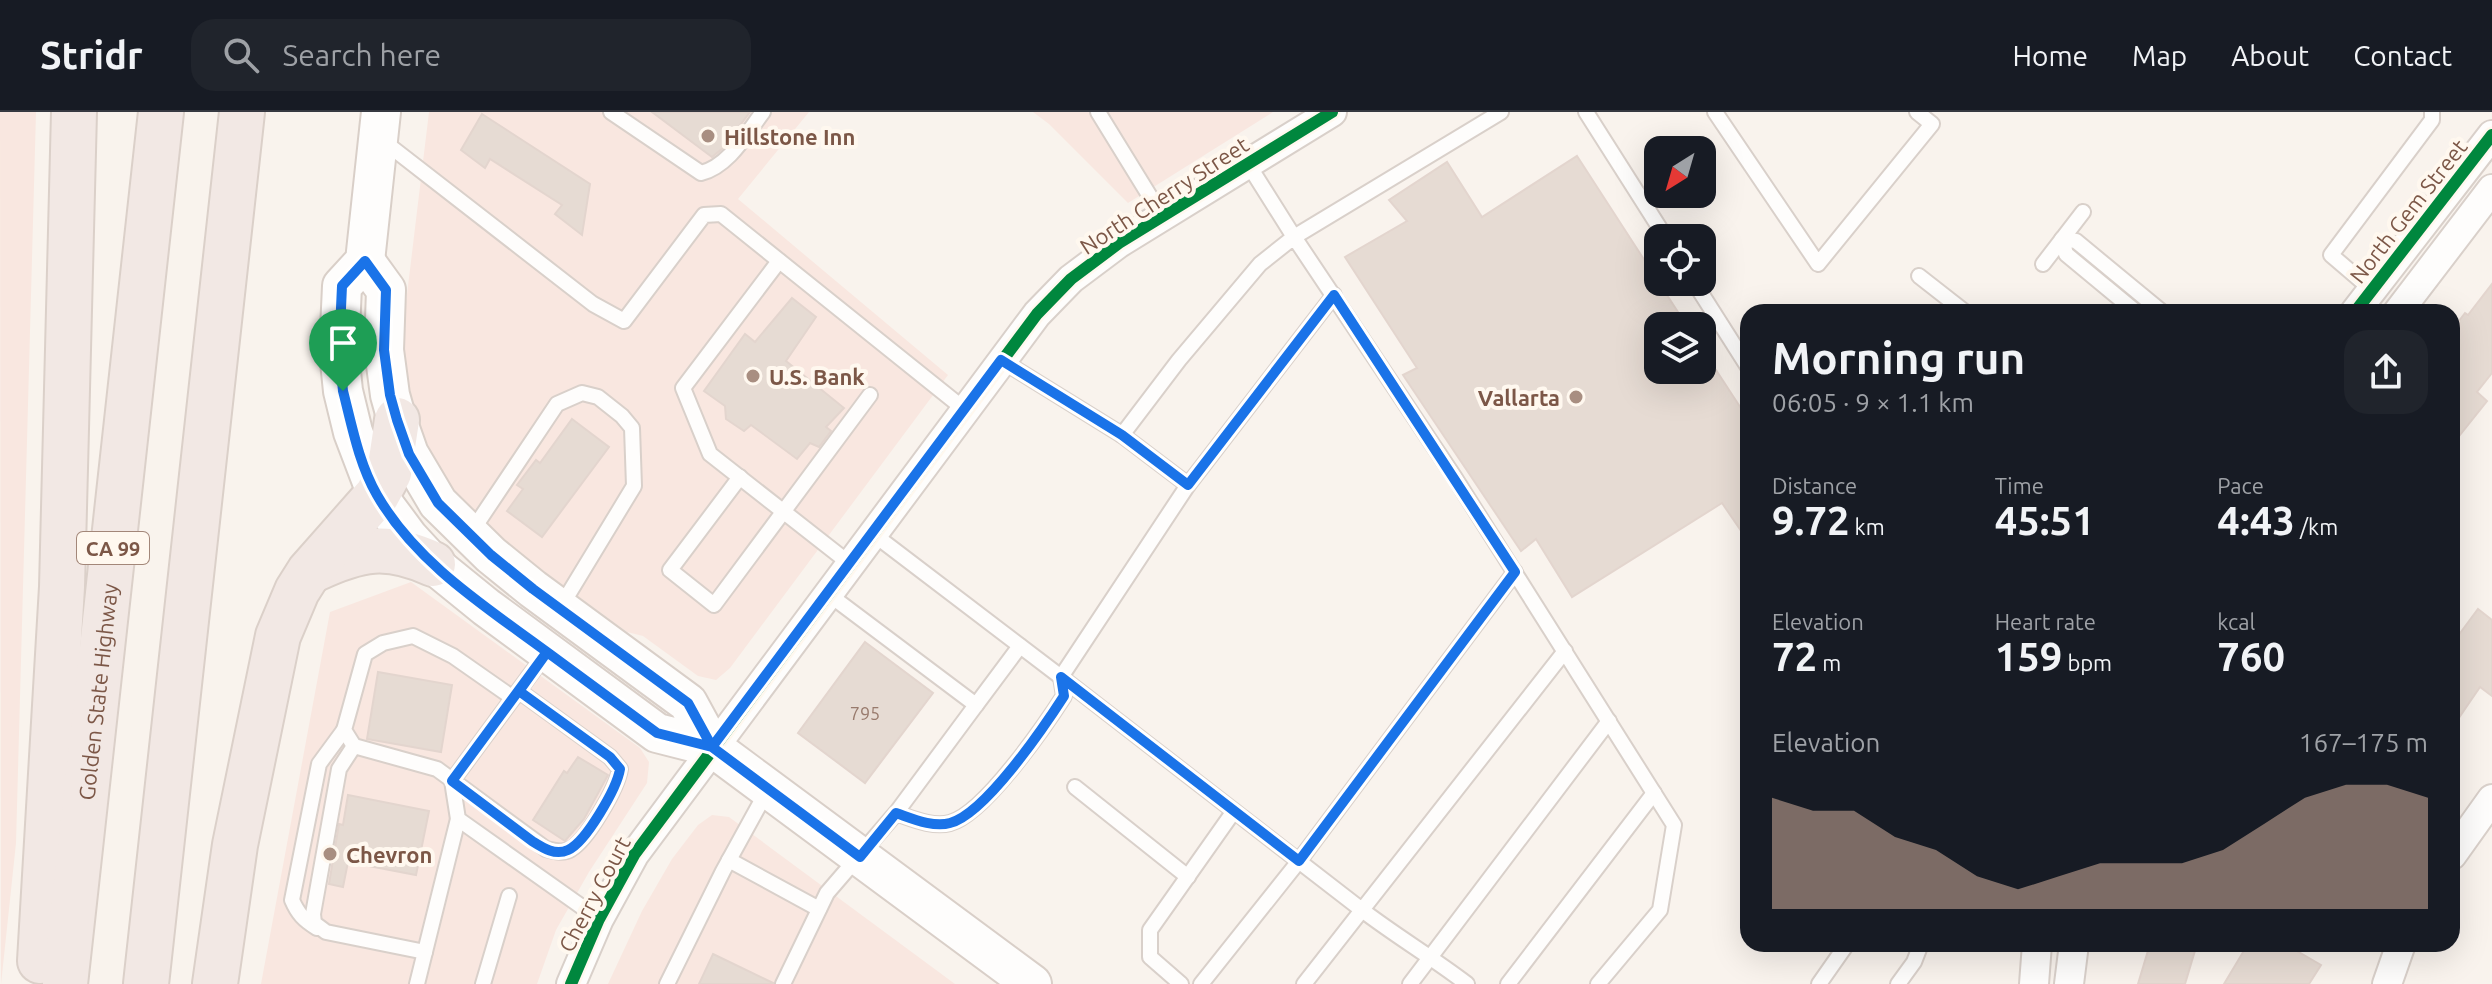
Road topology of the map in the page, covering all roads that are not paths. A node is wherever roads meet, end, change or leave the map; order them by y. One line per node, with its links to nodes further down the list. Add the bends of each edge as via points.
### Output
1 (74, 112): 86 (highway, via 62,587)
2 (161, 112): 87 (highway, Golden State Highway / CA 99)
3 (242, 112): 88 (highway)
4 (611, 112): 5 (lane, via 701,173 716,169)
5 (763, 112)
6 (1098, 112): 18 (lane)
7 (1501, 112): 20 (lane)
8 (1586, 112): 19 (lane)
9 (1715, 112): 10 (lane, via 1818,264 1932,124)
10 (1917, 112)
11 (2432, 112): 28 (lane, via 2432,120 2331,255)
12 (1328, 113): 15 (street, North Cherry Street)
13 (380, 125): 22 (main road); 23 (lane, via 593,304 624,321 704,215 721,214)
14 (2492, 135): 28 (street, North Gem Street)
15 (1248, 164): 18 (street, North Cherry Street); 20 (lane)
16 (2492, 189): 32 (street)
17 (2083, 212): 21 (lane)
18 (1162, 216): 34 (street, North Cherry Street, via 1071,279)
19 (1657, 224)
20 (1294, 237): 26 (lane); 38 (lane, via 1260,264)
21 (2062, 239): 24 (lane); 30 (lane, via 2066,254); 31 (lane, via 2076,241)
22 (365, 261): 37 (main road, via 386,290 384,350); 41 (main road, via 342,286 339,352 353,432)
23 (779, 261): 36 (lane); 39 (lane, via 683,388 710,454)
24 (2043, 264)
25 (1919, 276): 29 (lane)
26 (1334, 295): 40 (lane); 48 (lane)
27 (1703, 296): 33 (lane)
28 (2364, 301)
29 (1955, 304)
30 (2126, 304)
31 (2152, 304)
32 (2404, 304)
33 (1740, 354)
34 (1001, 360): 36 (street, North Cherry Street); 38 (lane)
35 (870, 395): 42 (lane)
36 (964, 409): 43 (street, North Cherry Street)
37 (397, 420): 41 (highway, via 389,473); 44 (main road, via 425,484)
38 (1122, 435): 40 (lane)
39 (740, 477): 42 (lane); 42 (lane, via 670,570 714,605)
40 (1188, 485): 54 (lane)
41 (377, 495): 46 (main road); 47 (highway)
42 (783, 511): 45 (lane)
43 (872, 533): 45 (street, North Cherry Street); 51 (lane)
44 (470, 535): 50 (main road); 50 (lane, via 557,404 582,393 598,397 622,416 632,428 634,486)
45 (849, 563): 49 (street, North Cherry Street)
46 (433, 564): 47 (highway, via 406,552 365,550); 53 (main road)
47 (309, 572): 89 (highway, via 274,651 235,845)
48 (1515, 572): 52 (lane); 72 (lane)
49 (827, 593): 56 (lane); 60 (street, North Cherry Street)
50 (559, 608): 60 (main road, via 688,703)
51 (1020, 646): 54 (lane); 56 (lane)
52 (1565, 651): 57 (lane); 76 (lane)
53 (547, 652): 55 (lane); 60 (main road, via 657,733)
54 (1061, 677): 66 (lane); 67 (lane, via 1064,696 1043,729 968,814 940,824)
55 (516, 694): 58 (lane, via 413,636 365,654); 61 (lane); 61 (lane, via 620,769 606,805 571,849 558,852 532,841)
56 (976, 705): 67 (lane)
57 (1609, 721): 64 (lane); 85 (lane)
58 (344, 730): 59 (lane); 78 (lane, via 319,764 292,900 305,921)
59 (354, 746): 61 (lane, via 437,769); 78 (lane, via 339,769 313,914)
60 (712, 747): 63 (main road); 77 (street, Cherry Court, via 634,855)
61 (452, 781): 68 (lane)
62 (1075, 787): 73 (lane)
63 (768, 789): 70 (main road); 71 (lane)
64 (1654, 793): 101 (lane); 102 (lane, via 1674,825 1660,910)
65 (2492, 799): 69 (street)
66 (1234, 811): 72 (lane); 73 (lane)
67 (896, 813): 70 (lane)
68 (458, 819): 77 (lane); 79 (lane)
69 (2460, 844)
70 (860, 857): 75 (lane); 95 (main road)
71 (729, 860): 75 (lane); 93 (lane)
72 (1299, 861): 76 (lane); 97 (lane)
73 (1188, 877): 96 (lane, via 1150,930 1148,943 1150,957)
74 (509, 896): 91 (lane)
75 (819, 909): 94 (lane)
76 (1362, 910): 85 (lane); 98 (lane)
77 (599, 919): 92 (street, Cherry Court)
78 (318, 928): 79 (lane)
79 (425, 952): 90 (lane)
80 (1841, 952): 103 (lane)
81 (1918, 952): 104 (lane)
82 (2036, 952): 105 (street)
83 (2073, 952): 106 (street)
84 (2398, 952): 107 (street)
85 (1431, 956): 99 (lane); 100 (lane)
86 (38, 984)
87 (65, 984)
88 (146, 984)
89 (215, 984)
90 (417, 984)
91 (483, 984)
92 (571, 984)
93 (667, 984)
94 (783, 984)
95 (1032, 984)
96 (1181, 984)
97 (1201, 984)
98 (1304, 984)
99 (1410, 984)
100 (1467, 984)
101 (1508, 984)
102 (1598, 984)
103 (1819, 984)
104 (1898, 984)
105 (2034, 984)
106 (2069, 984)
107 (2387, 984)

